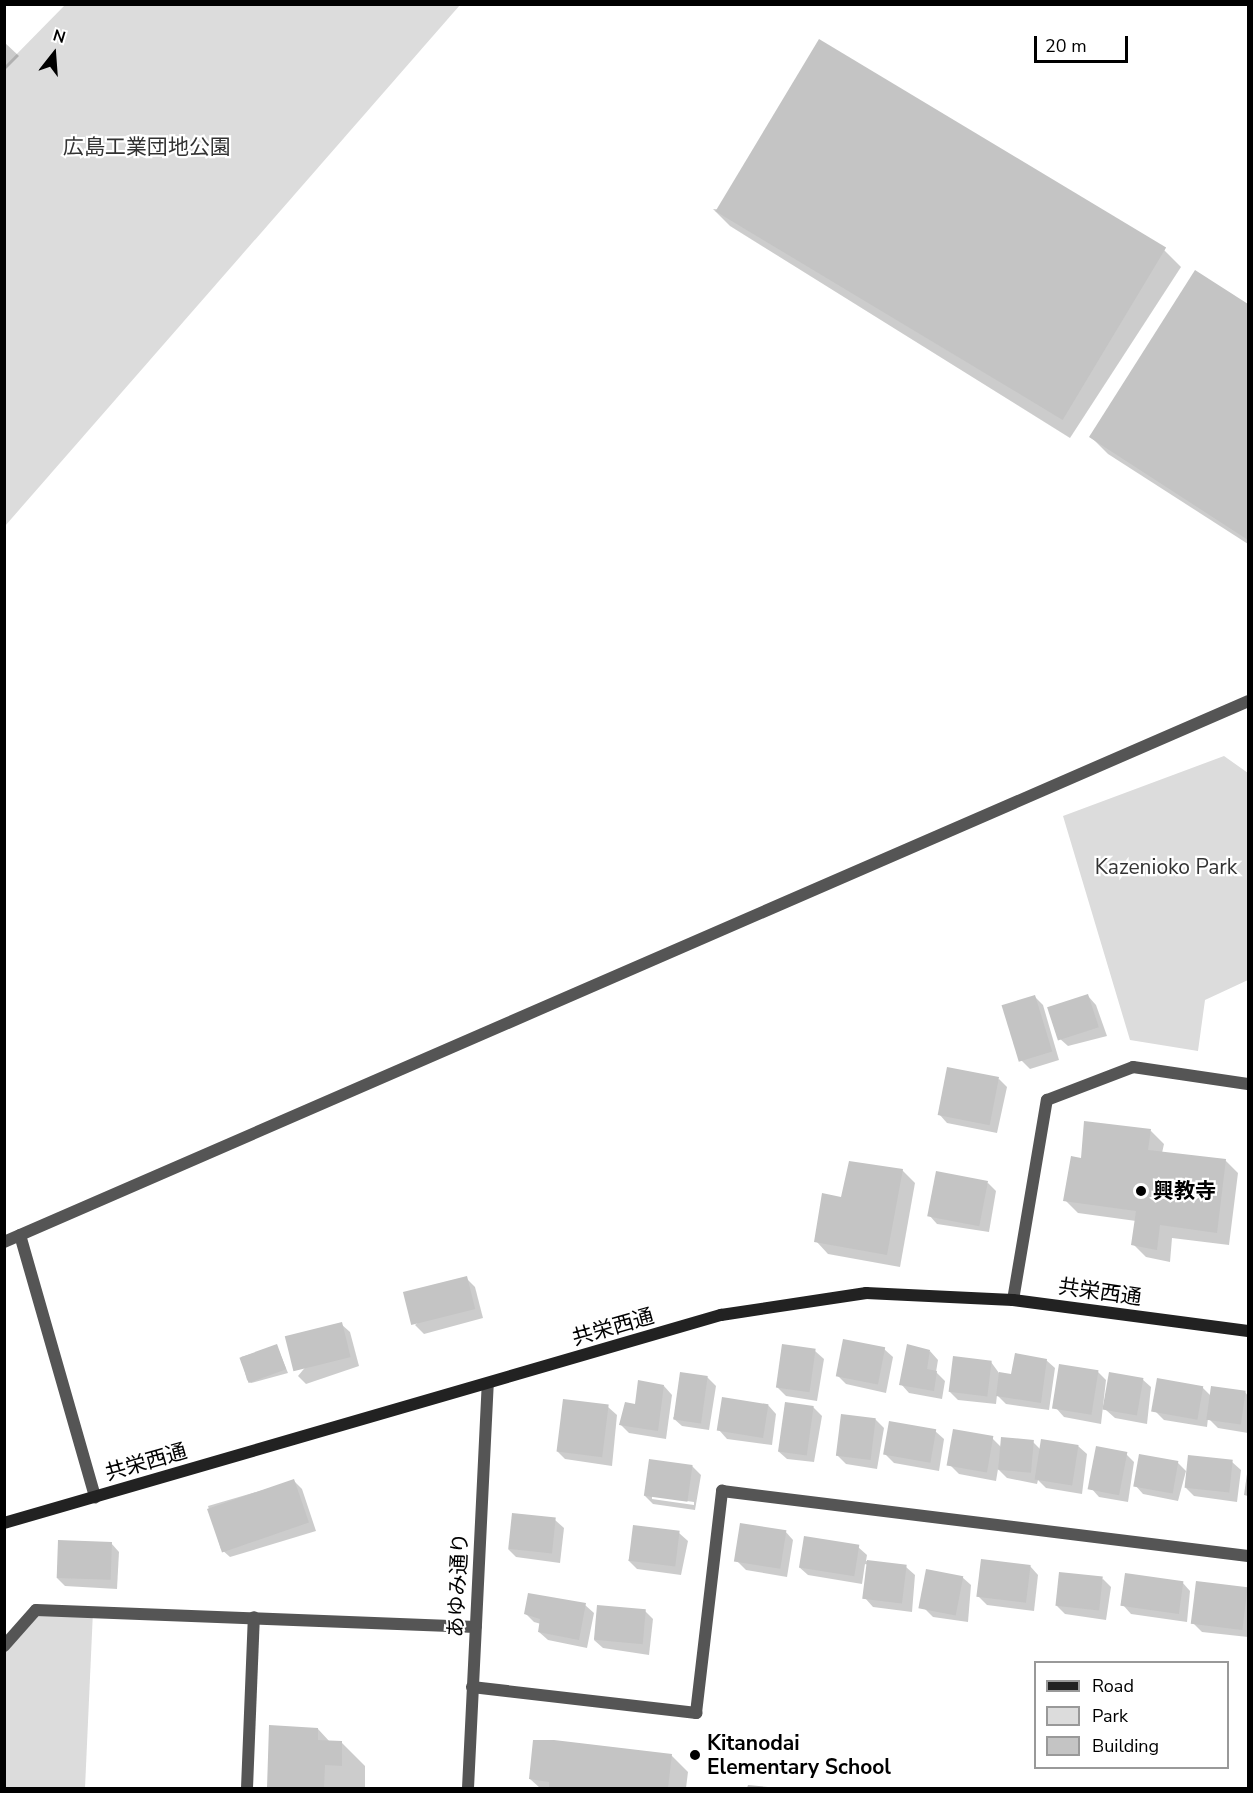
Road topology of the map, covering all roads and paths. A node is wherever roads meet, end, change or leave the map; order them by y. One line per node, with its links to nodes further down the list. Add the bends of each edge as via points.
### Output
1 (1248, 702): 3 (street)
2 (1248, 1084): 5 (street, via 1133,1067 1047,1100)
3 (20, 1235): 4 (street); 8 (street)
4 (4, 1242)
5 (1013, 1300): 6 (street, 共栄西通); 7 (street, 共栄西通, via 866,1293 732,1314)
6 (1248, 1331)
7 (488, 1384): 8 (street, 共栄西通); 12 (street, あゆみ通り)
8 (95, 1497): 9 (street, 共栄西通)
9 (4, 1523)
10 (1248, 1556): 14 (street, via 722,1491 696,1713)
11 (254, 1617): 12 (street); 13 (street, via 36,1610); 15 (street)
12 (476, 1627): 14 (street, あゆみ通り)
13 (4, 1646)
14 (472, 1687): 16 (street, あゆみ通り)
15 (247, 1788)
16 (468, 1788)

